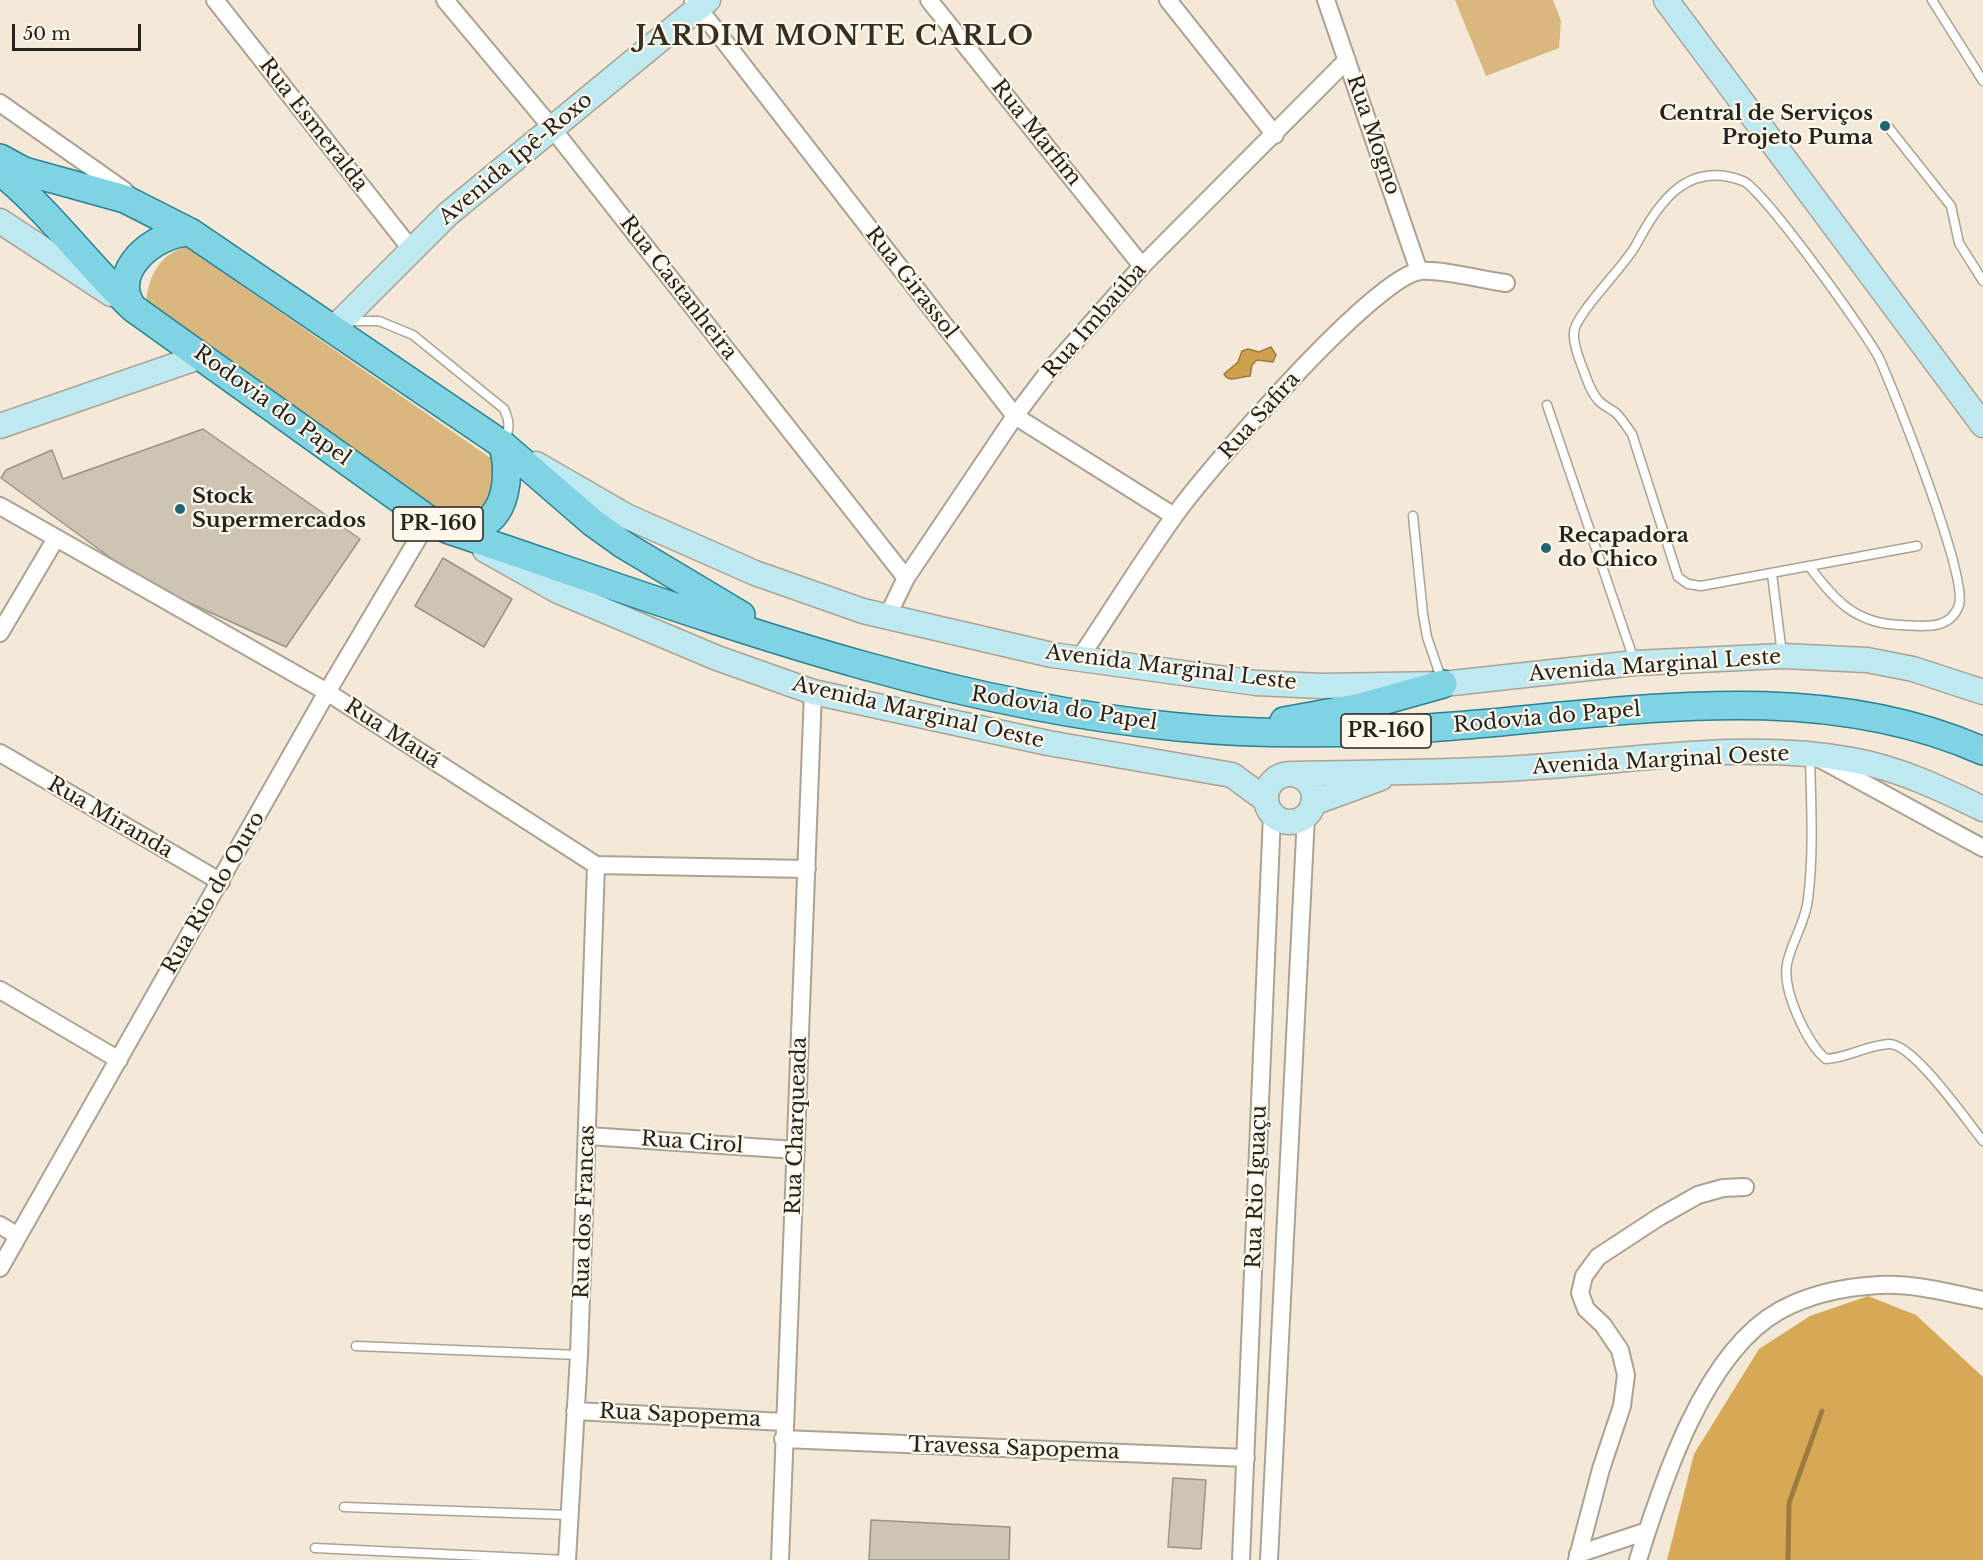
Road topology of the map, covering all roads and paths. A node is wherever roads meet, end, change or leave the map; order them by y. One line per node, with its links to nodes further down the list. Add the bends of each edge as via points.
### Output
1 (215, 0): 19 (street, Rua Esmeralda)
2 (445, 0): 12 (street, Rua Castanheira)
3 (929, 0): 20 (street, Rua Marfim)
4 (1168, 0): 14 (street)
5 (1326, 0): 9 (street, Rua Mogno)
6 (1666, 0): 29 (main road)
7 (1932, 0): 10 (lane)
8 (699, 3): 12 (main road, Avenida Ipê-Roxo); 28 (street, Rua Girassol)
9 (1347, 60): 14 (street, Rua Imbaúba); 21 (street, Rua Mogno)
10 (1983, 81)
11 (0, 103): 18 (street, via 98,174)
12 (552, 128): 19 (main road, Avenida Ipê-Roxo); 40 (street, Rua Castanheira)
13 (1889, 128): 22 (lane, via 1951,206 1959,243)
14 (1275, 135): 20 (street, Rua Imbaúba)
15 (0, 158): 18 (main road, Rodovia do Papel / PR-160, via 24,171 126,199)
16 (0, 171): 24 (main road, Rodovia do Papel / PR-160, via 49,215)
17 (0, 221): 24 (main road)
18 (190, 232): 24 (main road, via 178,232 152,243 131,266 125,284 126,298); 25 (main road, Rodovia do Papel / PR-160)
19 (411, 249): 25 (main road, Avenida Ipê-Roxo)
20 (1142, 266): 28 (street, Rua Imbaúba, via 1049,371)
21 (1419, 271): 23 (street); 33 (street, Rua Safira, via 1378,296 1312,358 1249,425)
22 (1983, 281)
23 (1506, 284)
24 (133, 308): 26 (main road, Rodovia do Papel / PR-160)
25 (337, 325): 31 (main road, Rodovia do Papel / PR-160); 31 (lane, via 379,321 413,335 504,409 509,430)
26 (202, 356): 30 (main road); 35 (main road, Rodovia do Papel / PR-160)
27 (1547, 405): 46 (lane)
28 (1015, 416): 33 (street, Rua Girassol); 40 (street, Rua Imbaúba)
29 (1983, 424)
30 (0, 426)
31 (503, 445): 35 (main road, via 508,482 495,512 474,528); 41 (main road, Avenida Marginal Leste, via 626,516 755,573); 43 (main road, Rodovia do Papel / PR-160, via 624,545)
32 (0, 506): 36 (street, Rua Mauá)
33 (1174, 516): 45 (street, Rua Safira)
34 (1413, 516): 47 (lane, via 1427,637)
35 (439, 525): 43 (main road, Rodovia do Papel / PR-160); 48 (street, Rua Rio do Ouro); 49 (main road, Avenida Marginal Oeste, via 558,591 717,658)
36 (55, 540): 42 (street); 48 (street, Rua Mauá)
37 (1917, 546): 38 (lane)
38 (1809, 566): 39 (lane); 39 (lane, via 1831,596 1856,614 1885,625 1935,626 1951,619 1960,604 1960,581 1937,507 1878,357 1769,204 1745,181 1708,175 1677,187 1652,214 1634,250 1584,312 1574,332 1590,387 1598,401 1618,415 1632,434 1678,577 1701,586)
39 (1772, 574): 44 (lane)
40 (906, 578): 41 (street, Rua Imbaúba)
41 (887, 617): 45 (main road, Avenida Marginal Leste)
42 (0, 633)
43 (792, 644): 51 (main road, Rodovia do Papel / PR-160, via 973,695 1177,727)
44 (1783, 656): 46 (main road, Avenida Marginal Leste); 50 (main road, Avenida Marginal Leste, via 1867,660 1913,669)
45 (1079, 659): 47 (main road, Avenida Marginal Leste, via 1256,683)
46 (1635, 663): 47 (main road, Avenida Marginal Leste)
47 (1443, 684): 51 (main road, via 1362,707)
48 (327, 692): 61 (street, Rua Mauá); 63 (street, Rua Rio do Ouro)
49 (813, 692): 57 (main road, Avenida Marginal Oeste, via 1048,743 1232,776); 62 (street, Rua Charqueada)
50 (1983, 692)
51 (1234, 730): 52 (main road, Rodovia do Papel / PR-160, via 1354,734 1665,707 1778,704 1886,718)
52 (1983, 751)
53 (0, 753): 63 (street, Rua Miranda)
54 (1812, 755): 55 (main road, Avenida Marginal Oeste, via 1687,755 1533,767); 59 (main road, Avenida Marginal Oeste, via 1875,765); 60 (street); 67 (lane, via 1808,901 1786,967 1798,1015 1816,1051 1826,1059 1841,1059 1890,1044 1904,1047)
55 (1401, 771): 56 (main road, Avenida Marginal Oeste); 58 (main road, Avenida Marginal Oeste)
56 (1295, 774): 57 (main road, Avenida Marginal Oeste, via 1274,780 1266,793); 58 (main road, via 1312,788)
57 (1269, 807): 58 (main road, Avenida Marginal Oeste, via 1285,822 1293,822); 78 (street, Rua Rio Iguaçu)
58 (1310, 809): 87 (street, Rua Rio Iguaçu)
59 (1983, 809)
60 (1983, 848)
61 (596, 864): 62 (street); 66 (street, Rua dos Francas)
62 (807, 869): 68 (street, Rua Charqueada)
63 (221, 882): 65 (street, Rua Rio do Ouro)
64 (0, 990): 65 (street)
65 (119, 1060): 71 (street, Rua Rio do Ouro)
66 (588, 1136): 68 (street, Rua Cirol); 75 (street, Rua dos Francas)
67 (1983, 1141)
68 (796, 1150): 77 (street, Rua Charqueada)
69 (1745, 1187): 83 (street, via 1698,1195 1598,1257 1584,1276 1580,1293 1586,1309 1620,1350 1626,1375 1622,1406)
70 (0, 1225): 71 (street)
71 (18, 1236): 72 (street, Rua Rio do Ouro)
72 (0, 1268)
73 (1983, 1300): 81 (street, via 1881,1285 1822,1293 1778,1312 1740,1342 1698,1405 1658,1494)
74 (356, 1346): 75 (lane)
75 (579, 1355): 76 (street, Rua dos Francas)
76 (575, 1411): 77 (street, Rua Sapopema); 80 (street, Rua dos Francas)
77 (783, 1431): 78 (street, Travessa Sapopema); 85 (street, Rua Charqueada)
78 (1246, 1458): 86 (street, Rua Rio Iguaçu)
79 (344, 1507): 80 (lane)
80 (568, 1515): 84 (street, Rua dos Francas)
81 (1647, 1531): 83 (street); 88 (street)
82 (315, 1548): 84 (lane)
83 (1577, 1557)
84 (567, 1560)
85 (780, 1560)
86 (1241, 1560)
87 (1269, 1560)
88 (1638, 1560)

